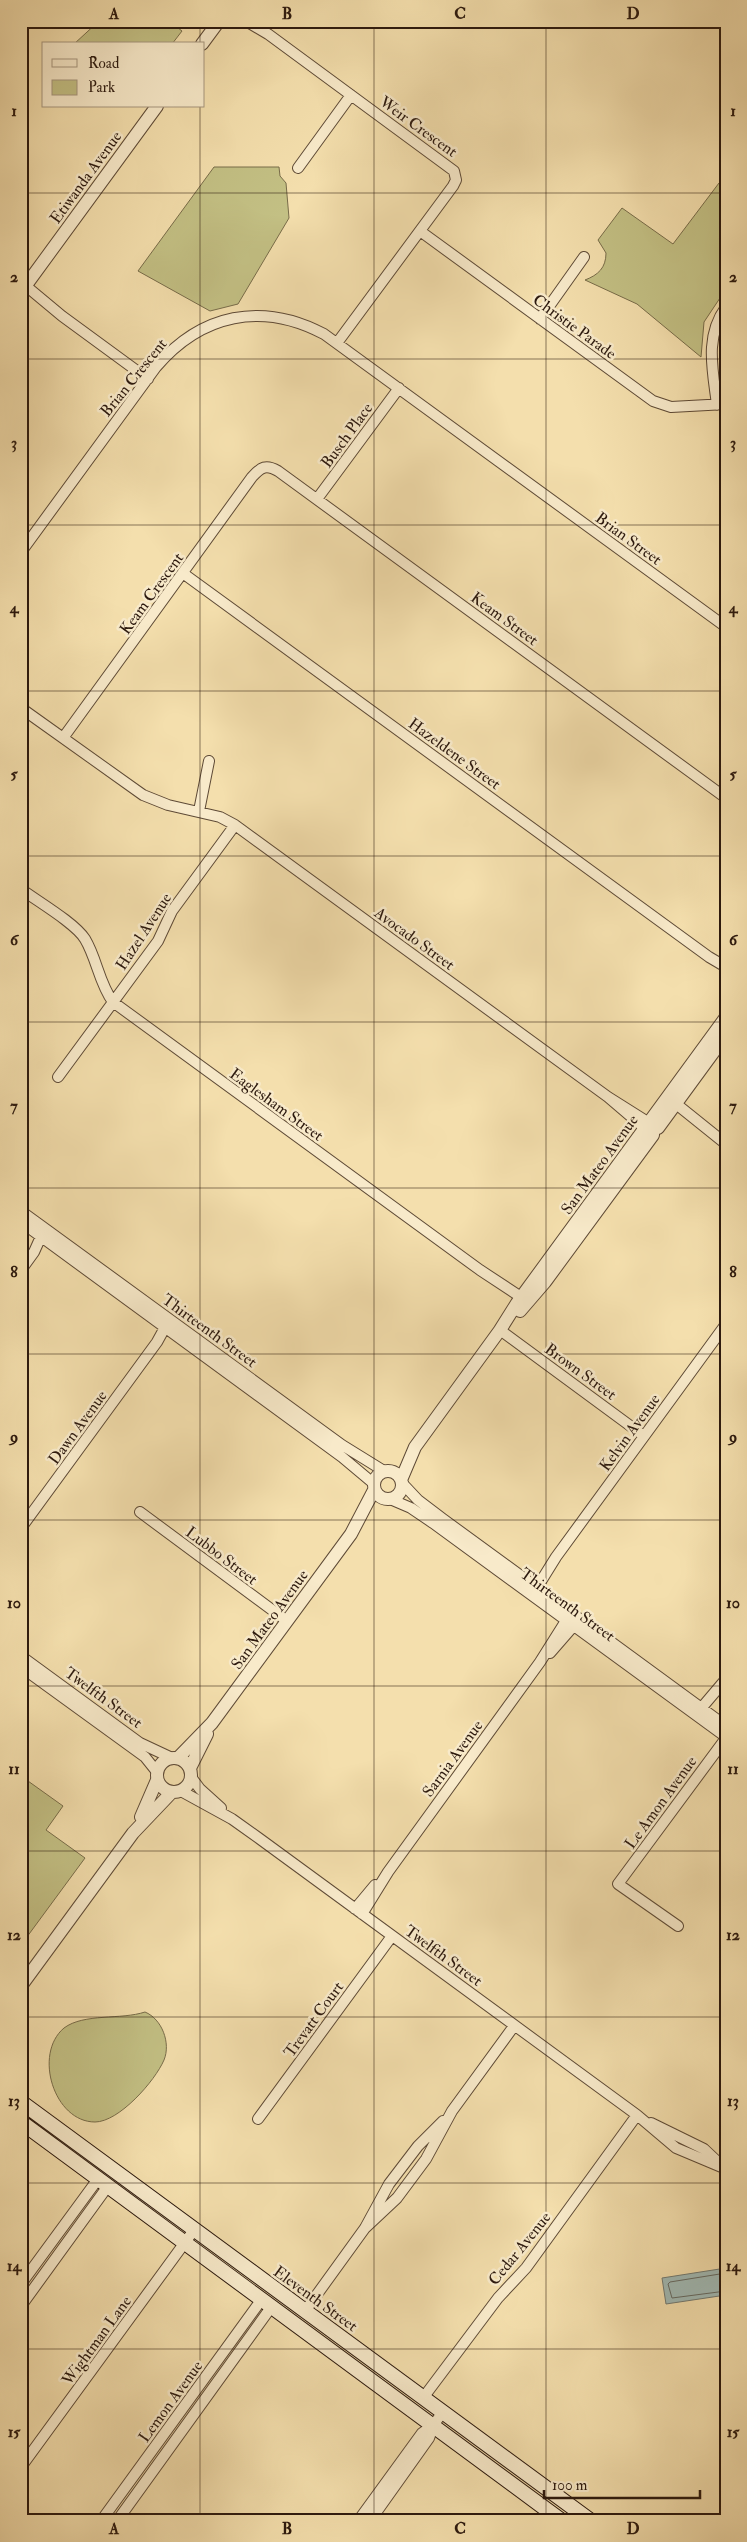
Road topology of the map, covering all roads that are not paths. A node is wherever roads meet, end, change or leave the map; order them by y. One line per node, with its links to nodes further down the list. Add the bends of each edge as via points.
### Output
1 (219, 21): 5 (street)
2 (246, 21): 4 (street, Weir Crescent)
3 (255, 21): 4 (street, Weir Crescent)
4 (268, 34): 6 (street, Weir Crescent)
5 (203, 42)
6 (352, 95): 8 (street); 9 (street, Weir Crescent, via 454,171 454,183)
7 (156, 108): 11 (street, Etiwanda Avenue)
8 (298, 168)
9 (420, 231): 13 (street, Christie Parade); 14 (street, Weir Crescent)
10 (584, 257): 13 (street)
11 (23, 289): 15 (street)
12 (726, 307): 17 (street, via 715,325 711,342)
13 (540, 319): 17 (street, Christie Parade, via 653,401 671,407)
14 (337, 344): 15 (street, Brian Crescent, via 312,328 285,318 240,317 214,323 188,337 165,356); 16 (street, Brian Crescent)
15 (148, 379): 21 (street, Brian Crescent)
16 (399, 388): 19 (street, Brian Crescent); 20 (street, Busch Place)
17 (721, 405)
18 (265, 466): 20 (street, Keam Street, via 278,471); 22 (street, Keam Crescent, via 252,477)
19 (516, 473): 23 (street, Brian Street)
20 (317, 499): 27 (street, Keam Street)
21 (21, 552)
22 (184, 574): 25 (street, Keam Crescent); 31 (street, Hazeldene Street)
23 (726, 627)
24 (21, 708): 25 (street, Avocado Street)
25 (62, 738): 28 (street, Avocado Street, via 143,795 168,805)
26 (209, 761): 28 (street)
27 (726, 798)
28 (199, 811): 29 (street, Avocado Street)
29 (235, 825): 34 (street, Hazel Avenue, via 172,911 162,934); 39 (street, Avocado Street)
30 (21, 889): 34 (street, Eaglesham Street, via 79,931)
31 (709, 957): 32 (street, Hazeldene Street); 33 (street, Hazeldene Street)
32 (726, 967)
33 (726, 972)
34 (113, 1002): 37 (street, Hazel Avenue); 45 (street, Eaglesham Street)
35 (726, 1018): 38 (street, San Mateo Avenue)
36 (726, 1035): 38 (street, San Mateo Avenue)
37 (58, 1077)
38 (670, 1103): 39 (street, San Mateo Avenue); 40 (street)
39 (651, 1128): 45 (street, San Mateo Avenue)
40 (726, 1144)
41 (21, 1211): 43 (street, Thirteenth Street)
42 (21, 1222): 43 (street, Thirteenth Street)
43 (47, 1235): 44 (street); 47 (street, Thirteenth Street)
44 (21, 1270)
45 (523, 1302): 48 (street, San Mateo Avenue)
46 (726, 1324): 49 (street, Kelvin Avenue)
47 (170, 1325): 51 (street, Thirteenth Street, via 342,1445); 53 (street, Thirteenth Street, via 342,1457); 56 (street, Dawn Avenue)
48 (500, 1330): 49 (street, Brown Street); 50 (street, San Mateo Avenue)
49 (644, 1436): 58 (street, Kelvin Avenue)
50 (415, 1447): 51 (street, San Mateo Avenue); 52 (street, San Mateo Avenue)
51 (386, 1471): 52 (street, via 396,1474); 53 (street, via 377,1475)
52 (402, 1481): 54 (street, via 398,1495); 58 (street, Thirteenth Street, via 418,1500)
53 (374, 1487): 54 (street, via 380,1497); 57 (street, San Mateo Avenue)
54 (389, 1499): 57 (street, San Mateo Avenue); 58 (street, Thirteenth Street, via 433,1522)
55 (140, 1512): 60 (street, Lubbo Street)
56 (21, 1528)
57 (351, 1534): 60 (street, San Mateo Avenue)
58 (532, 1590): 59 (street, Thirteenth Street)
59 (572, 1620): 64 (street, Thirteenth Street); 74 (street, Sarnia Avenue)
60 (287, 1621): 65 (street, San Mateo Avenue)
61 (21, 1656): 68 (street, Twelfth Street, via 140,1743)
62 (21, 1667): 70 (street, Twelfth Street, via 145,1757)
63 (726, 1680): 64 (street)
64 (701, 1714): 66 (street, Thirteenth Street); 67 (street, Thirteenth Street)
65 (212, 1723): 68 (street, San Mateo Avenue); 69 (street, San Mateo Avenue)
66 (726, 1726)
67 (726, 1738): 75 (street, Le Amon Avenue, via 618,1884)
68 (175, 1758): 69 (street); 70 (street, via 162,1762)
69 (191, 1772): 71 (street, via 188,1786); 72 (street, Twelfth Street, via 200,1789)
70 (157, 1776): 71 (street, via 163,1789); 73 (street, via 152,1796)
71 (176, 1792): 72 (street, Twelfth Street); 73 (street)
72 (232, 1819): 74 (street, Twelfth Street)
73 (133, 1833): 77 (street)
74 (359, 1912): 76 (street, Twelfth Street)
75 (678, 1926)
76 (392, 1936): 78 (street, Twelfth Street); 82 (street, Trevatt Court)
77 (21, 1986)
78 (514, 2026): 80 (street); 81 (street, Twelfth Street)
79 (21, 2102): 84 (main road, Eleventh Street)
80 (452, 2111): 87 (street, via 394,2177); 87 (street, via 420,2167 397,2198)
81 (637, 2116): 85 (street, Twelfth Street, via 709,2152); 99 (street, Cedar Avenue, via 526,2268 493,2304)
82 (258, 2119)
83 (21, 2122): 86 (main road, Eleventh Street)
84 (112, 2169): 86 (main road); 89 (main road, Eleventh Street)
85 (724, 2169)
86 (103, 2182): 88 (street); 90 (street); 91 (main road, Eleventh Street)
87 (365, 2228): 98 (street)
88 (60, 2230): 90 (street); 92 (street)
89 (194, 2230): 91 (street, Wightman Lane); 95 (main road, Eleventh Street)
90 (70, 2238): 93 (street)
91 (186, 2242): 96 (main road, Eleventh Street); 102 (street, Wightman Lane)
92 (32, 2269): 93 (street); 94 (street)
93 (42, 2277): 97 (street)
94 (21, 2284)
95 (276, 2291): 96 (main road); 98 (main road, Eleventh Street)
96 (267, 2303): 101 (main road, Eleventh Street); 103 (street, Lemon Avenue); 104 (street, Lemon Avenue)
97 (21, 2306)
98 (305, 2311): 99 (main road, Eleventh Street)
99 (424, 2398): 100 (main road, Eleventh Street)
100 (443, 2412): 101 (street); 108 (main road, Eleventh Street)
101 (434, 2424): 105 (street, via 422,2434); 106 (street, via 429,2438); 107 (main road, Eleventh Street)
102 (21, 2466)
103 (101, 2521)
104 (117, 2521)
105 (358, 2521)
106 (370, 2521)
107 (562, 2521)
108 (591, 2521)

